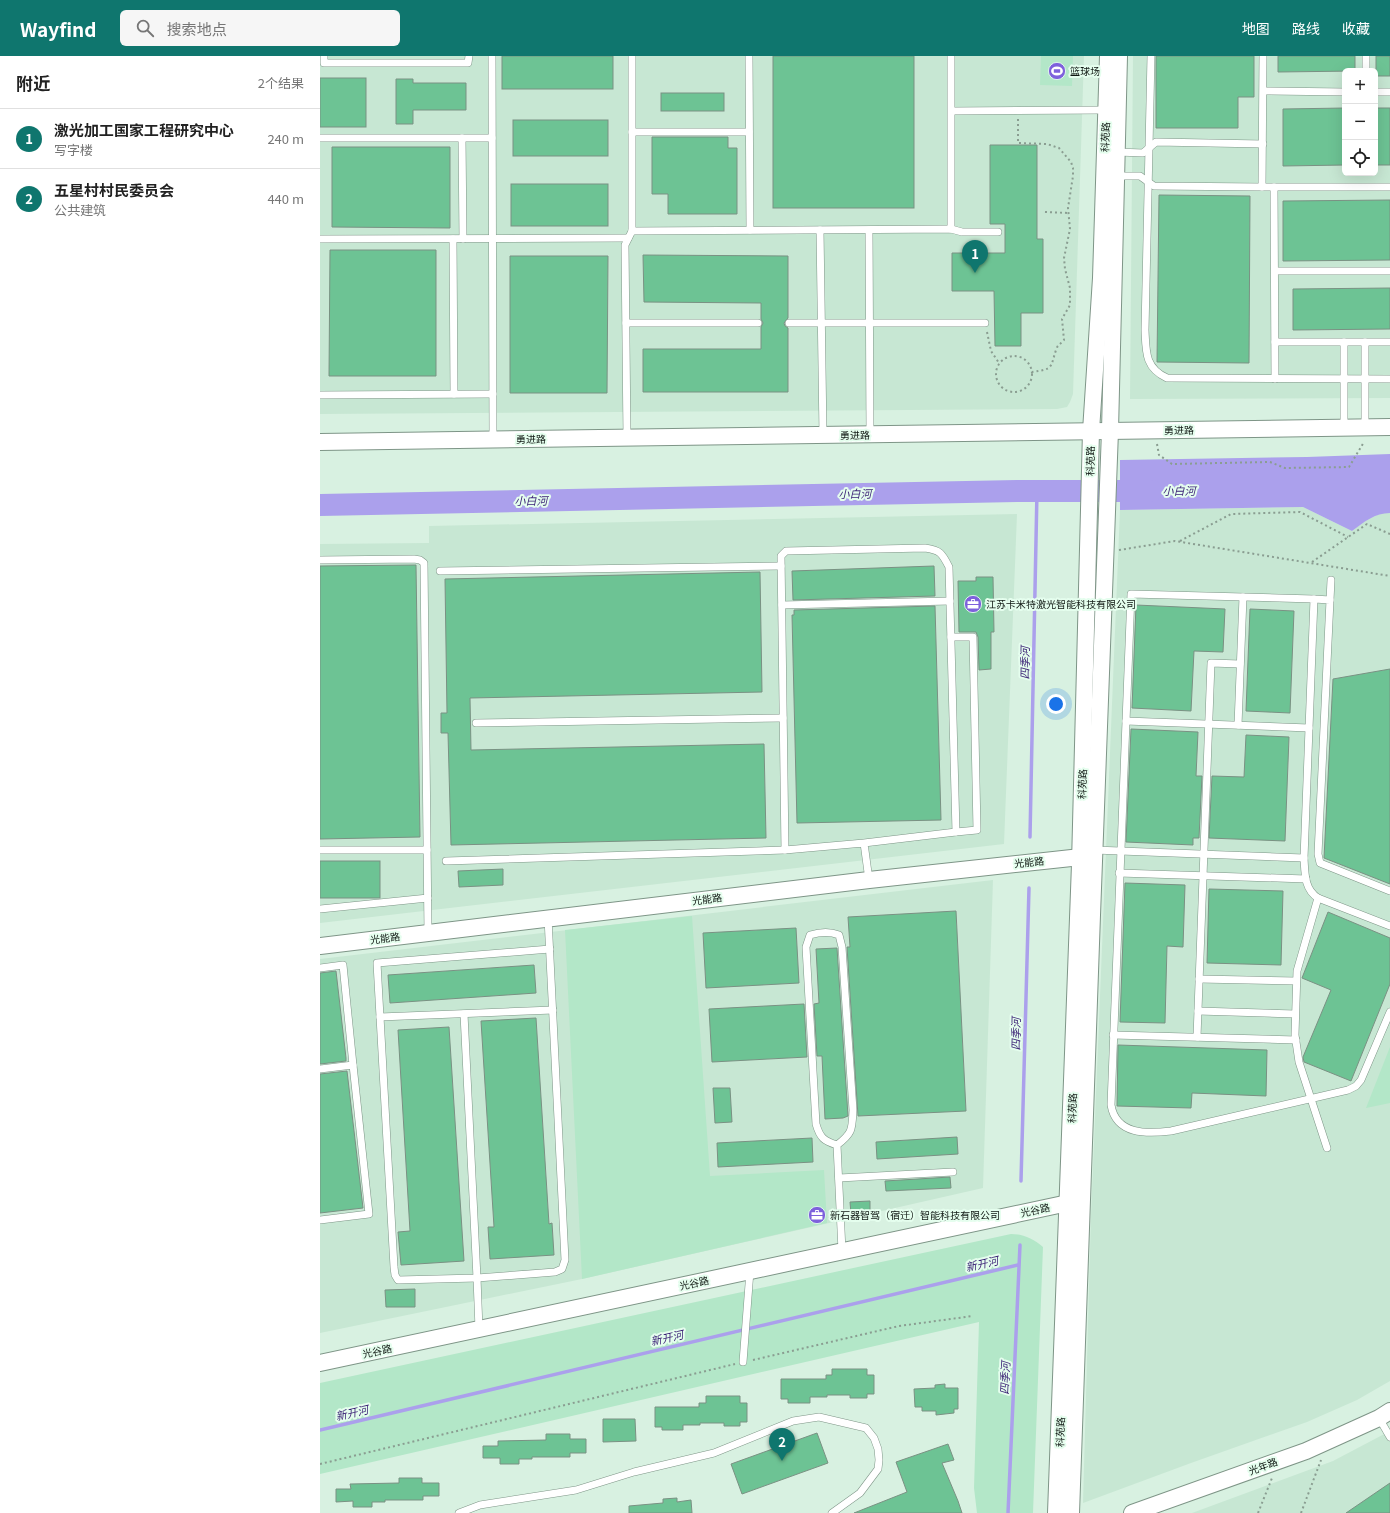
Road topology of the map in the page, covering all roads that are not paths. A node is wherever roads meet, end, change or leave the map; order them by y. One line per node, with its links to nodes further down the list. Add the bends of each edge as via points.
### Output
1 (324, 56): 2 (lane, via 324,63 468,63)
2 (469, 56)
3 (492, 56): 23 (lane)
4 (632, 56): 19 (lane)
5 (749, 56): 20 (lane)
6 (951, 56): 18 (lane)
7 (1108, 56): 17 (street, 科苑路)
8 (1119, 56): 17 (street, 科苑路)
9 (1151, 56): 25 (lane)
10 (1263, 56): 13 (lane)
11 (1366, 56): 12 (lane)
12 (1366, 68)
13 (1264, 91): 14 (lane); 24 (lane)
14 (1342, 92)
15 (1378, 92): 16 (lane)
16 (1390, 92)
17 (1112, 110): 18 (lane); 26 (street, 科苑路); 66 (street, 科苑路)
18 (952, 111): 32 (lane)
19 (632, 132): 20 (lane); 33 (lane)
20 (749, 132): 34 (lane)
21 (320, 138): 22 (lane)
22 (462, 138): 23 (lane); 41 (lane)
23 (492, 138): 42 (lane)
24 (1263, 144): 25 (lane, via 1156,142); 29 (lane)
25 (1149, 148): 26 (lane, via 1143,153); 28 (lane)
26 (1117, 152): 27 (street, 科苑路)
27 (1116, 176): 28 (lane, via 1140,176); 65 (street, 科苑路)
28 (1148, 182): 29 (lane, via 1154,186); 57 (lane, via 1145,330 1148,359 1152,368 1167,378)
29 (1262, 187): 30 (lane)
30 (1274, 187): 31 (lane); 43 (lane)
31 (1390, 187)
32 (951, 229): 36 (lane); 37 (lane, via 962,232)
33 (632, 230): 34 (lane); 38 (lane)
34 (750, 230): 35 (lane)
35 (820, 230): 36 (lane); 48 (lane)
36 (869, 230): 49 (lane)
37 (998, 232)
38 (628, 238): 42 (lane); 45 (lane, via 625,245)
39 (320, 239): 40 (lane)
40 (453, 239): 41 (lane); 59 (lane)
41 (463, 239): 42 (lane)
42 (492, 239): 60 (lane)
43 (1275, 271): 44 (lane); 51 (lane)
44 (1390, 271)
45 (626, 323): 46 (lane); 69 (lane)
46 (758, 323)
47 (789, 323): 48 (lane)
48 (822, 323): 49 (lane); 68 (lane)
49 (869, 323): 50 (lane); 67 (lane)
50 (985, 323)
51 (1275, 342): 52 (lane); 57 (lane)
52 (1344, 342): 53 (lane); 55 (lane)
53 (1365, 342): 54 (lane); 56 (lane)
54 (1390, 342)
55 (1344, 378): 56 (lane); 57 (lane); 63 (lane)
56 (1364, 378): 58 (lane); 64 (lane)
57 (1275, 379)
58 (1390, 379)
59 (454, 394): 60 (lane); 61 (lane)
60 (493, 394): 70 (lane)
61 (320, 395)
62 (1390, 427): 64 (street, 勇进路)
63 (1344, 428): 64 (street, 勇进路); 65 (street, 勇进路)
64 (1365, 428)
65 (1110, 431): 66 (street, 勇进路); 95 (street, 科苑路, via 1106,552)
66 (1091, 432): 67 (street, 勇进路); 95 (street, 科苑路)
67 (870, 434): 68 (street, 勇进路)
68 (823, 435): 69 (street, 勇进路)
69 (627, 438): 70 (street, 勇进路)
70 (493, 440): 71 (street, 勇进路)
71 (320, 442)
72 (320, 560): 92 (lane, via 414,558 424,563)
73 (781, 566): 74 (lane); 79 (lane, via 781,556 786,550 937,549 949,566); 80 (lane)
74 (440, 571)
75 (1331, 580): 78 (lane)
76 (1243, 597): 77 (lane); 82 (lane); 84 (lane, via 1131,594)
77 (1314, 599): 78 (lane); 88 (lane)
78 (1330, 600): 103 (lane, via 1318,854 1320,863)
79 (950, 601): 80 (lane); 81 (lane)
80 (782, 605): 83 (lane)
81 (951, 637): 89 (lane); 89 (lane, via 973,637 977,830)
82 (1240, 664): 86 (lane, via 1211,663); 87 (lane)
83 (783, 718): 85 (lane); 93 (lane)
84 (1126, 721): 86 (lane); 94 (lane)
85 (476, 723)
86 (1209, 724): 87 (lane); 96 (lane)
87 (1238, 725): 88 (lane)
88 (1309, 728): 97 (lane)
89 (956, 832): 90 (lane)
90 (864, 842): 93 (lane); 102 (lane)
91 (320, 850): 92 (lane)
92 (427, 850): 104 (lane)
93 (785, 850): 98 (lane)
94 (1120, 851): 95 (lane); 96 (lane); 99 (lane)
95 (1089, 854): 102 (street, 光能路); 131 (street, 科苑路); 144 (street, 科苑路)
96 (1204, 854): 97 (lane); 100 (lane)
97 (1304, 858): 101 (lane)
98 (446, 860)
99 (1119, 873): 100 (lane); 121 (lane)
100 (1203, 876): 101 (lane); 113 (lane)
101 (1306, 879): 105 (lane, via 1308,889)
102 (869, 880): 107 (street, 光能路)
103 (1390, 891)
104 (428, 898): 106 (lane); 109 (lane)
105 (1318, 898): 108 (lane); 114 (lane)
106 (320, 909)
107 (548, 918): 109 (street, 光能路); 111 (lane)
108 (1390, 926)
109 (428, 933): 110 (street, 光能路)
110 (320, 946)
111 (550, 949): 115 (lane); 120 (lane, via 377,963)
112 (320, 968): 124 (lane, via 342,966)
113 (1199, 979): 114 (lane); 116 (lane)
114 (1296, 981): 119 (lane)
115 (552, 1010): 118 (lane); 135 (lane, via 565,1260 562,1269 555,1272)
116 (1198, 1011): 119 (lane); 122 (lane)
117 (1390, 1012): 126 (lane, via 1361,1080 1356,1086)
118 (464, 1014): 120 (lane); 135 (lane)
119 (1296, 1014): 123 (lane)
120 (380, 1017): 135 (lane, via 395,1275 398,1280 404,1281)
121 (1113, 1035): 122 (lane); 126 (lane, via 1112,1112 1120,1124 1132,1130 1144,1133 1171,1131)
122 (1197, 1038): 123 (lane)
123 (1296, 1040): 126 (lane, via 1299,1062)
124 (353, 1065): 125 (lane); 132 (lane, via 369,1214)
125 (320, 1069)
126 (1311, 1098): 128 (lane)
127 (837, 1145): 127 (lane, via 848,1137 852,1128 853,1110 842,947 839,935 819,932 810,935 806,947 816,1124 818,1133 825,1142); 130 (lane)
128 (1326, 1148)
129 (953, 1172): 130 (lane)
130 (838, 1178): 133 (lane)
131 (1068, 1203): 133 (street, 光谷路); 143 (street, 科苑路)
132 (320, 1220)
133 (842, 1251): 134 (street, 光谷路)
134 (750, 1271): 136 (street, 光谷路); 137 (lane)
135 (477, 1278): 136 (lane)
136 (479, 1329): 138 (street, 光谷路)
137 (743, 1362)
138 (320, 1363)
139 (1385, 1415): 140 (lane); 145 (street, 光年路, via 1306,1451)
140 (1390, 1437)
141 (459, 1513): 142 (lane, via 480,1505 576,1490 634,1472 714,1453 793,1421 819,1417 866,1428 874,1438 880,1460 878,1469 860,1493)
142 (832, 1513)
143 (1056, 1513)
144 (1071, 1513)
145 (1132, 1513)

